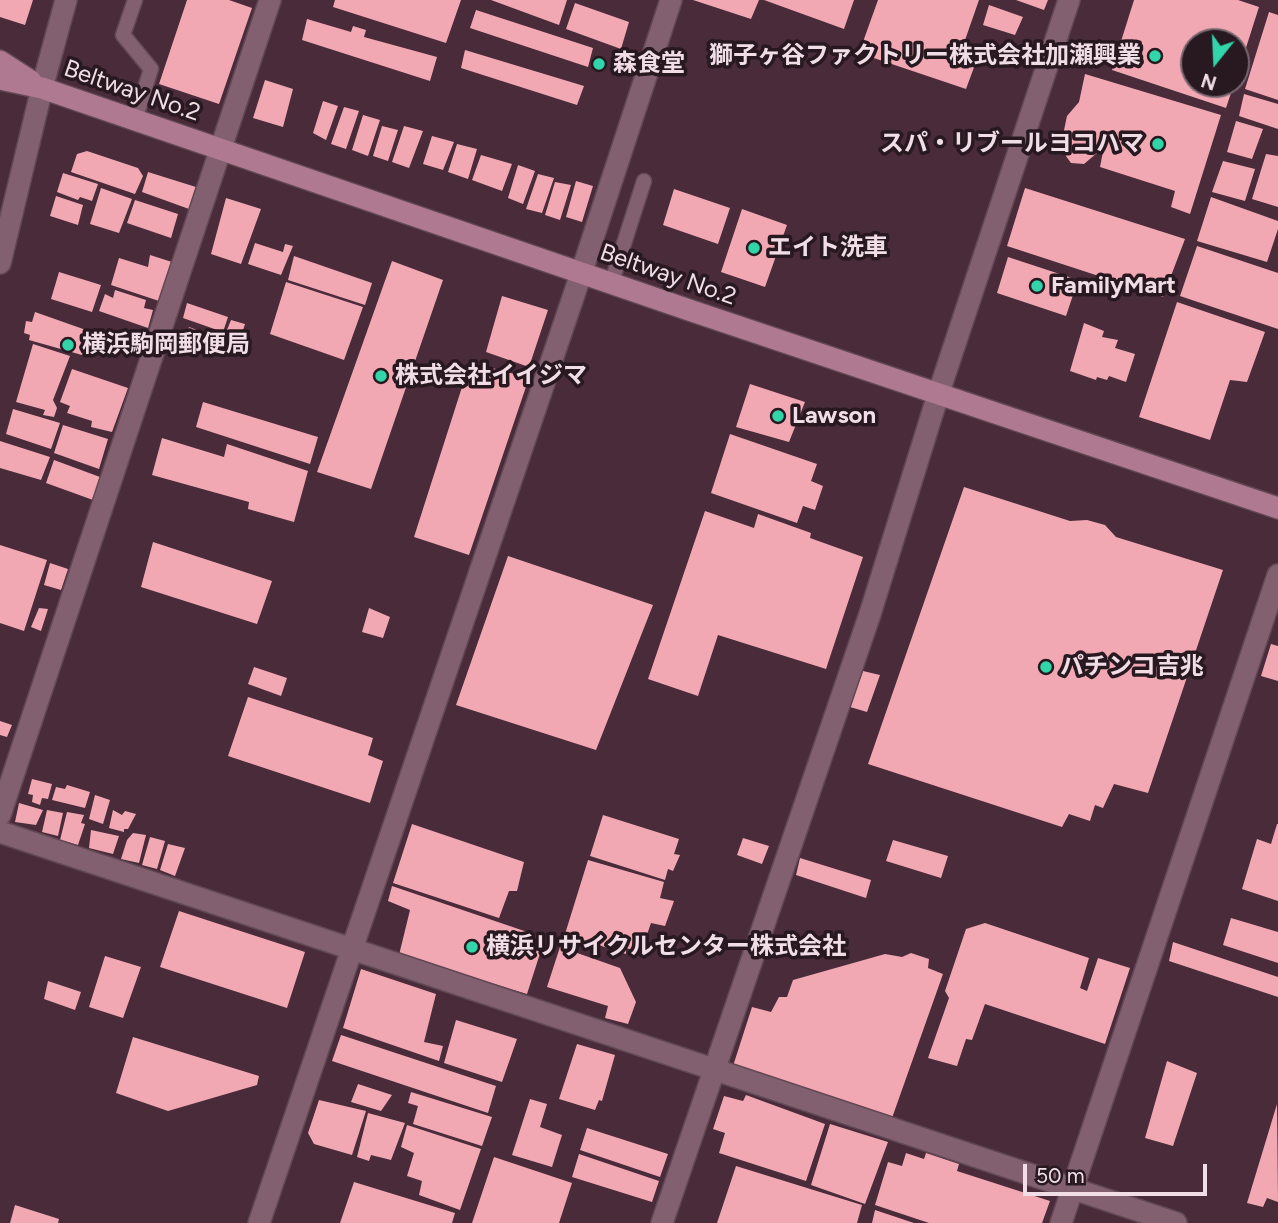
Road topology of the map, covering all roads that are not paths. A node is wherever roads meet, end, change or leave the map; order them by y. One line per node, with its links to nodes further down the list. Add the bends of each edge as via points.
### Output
1 (66, 0): 8 (street)
2 (135, 0): 9 (lane, via 123,35 151,68)
3 (270, 0): 10 (street)
4 (671, 0): 13 (street)
5 (1069, 0): 15 (street)
6 (0, 61): 8 (main road, Beltway No.2)
7 (0, 79): 8 (main road, Beltway No.2)
8 (42, 88): 9 (main road, Beltway No.2); 12 (street)
9 (135, 120): 10 (main road, Beltway No.2)
10 (220, 149): 13 (main road, Beltway No.2); 18 (street)
11 (644, 181): 14 (lane)
12 (1, 255)
13 (581, 274): 14 (main road, Beltway No.2); 20 (street)
14 (611, 284): 15 (main road, Beltway No.2)
15 (938, 395): 16 (main road, Beltway No.2); 21 (street, via 870,614)
16 (1278, 508)
17 (1278, 575): 22 (street)
18 (0, 815)
19 (0, 832): 20 (street)
20 (352, 949): 21 (street); 23 (street)
21 (715, 1069): 22 (street); 24 (street)
22 (1073, 1188): 25 (street); 26 (street)
23 (259, 1223)
24 (662, 1223)
25 (1061, 1223)
26 (1176, 1223)

